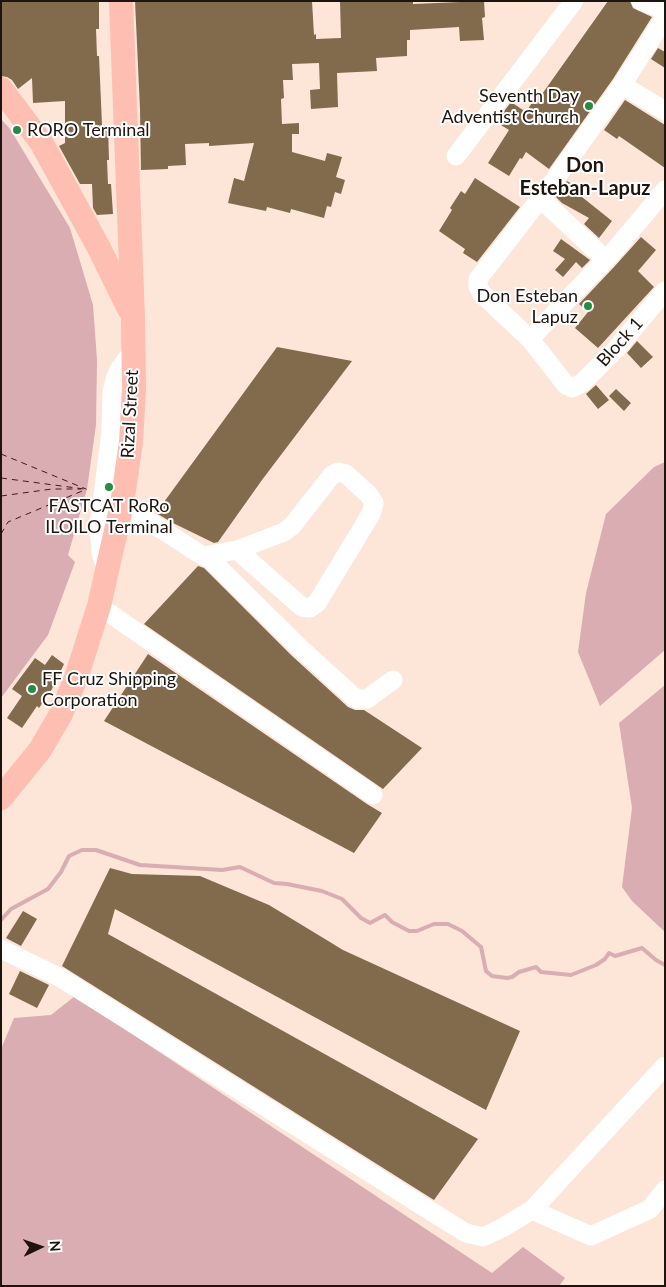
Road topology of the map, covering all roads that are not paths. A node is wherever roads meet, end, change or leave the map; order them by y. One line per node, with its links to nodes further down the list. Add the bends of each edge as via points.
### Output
1 (121, 1): 14 (main road, Rizal Street)
2 (574, 1): 9 (street)
3 (641, 1): 4 (street)
4 (665, 10)
5 (665, 17): 6 (street)
6 (622, 86): 8 (street); 11 (street)
7 (1, 89): 14 (main road, via 41,142)
8 (665, 111)
9 (456, 156)
10 (665, 190): 12 (street)
11 (540, 198): 12 (street); 15 (street, via 478,279 482,294)
12 (606, 260): 15 (street)
13 (665, 291): 15 (street, Block 1, via 616,349 582,383 572,388 566,385)
14 (133, 318): 16 (main road, Rizal Street, via 131,442)
15 (530, 339)
16 (104, 495): 18 (street); 19 (main road, Rizal Street, via 108,571)
17 (237, 550): 17 (street, via 292,526 332,475 338,472 346,474 374,503 371,514 317,603 310,608 302,606); 18 (street)
18 (203, 556): 20 (street, via 210,559 356,699 367,699)
19 (99, 606): 21 (street); 22 (main road, Rizal Street, via 61,714 40,750)
20 (393, 680)
21 (373, 795)
22 (2, 797)
23 (1, 949): 26 (street, via 60,978 466,1233 483,1237)
24 (665, 1066): 26 (street)
25 (665, 1190): 26 (street, via 650,1209 591,1236)
26 (532, 1210)

